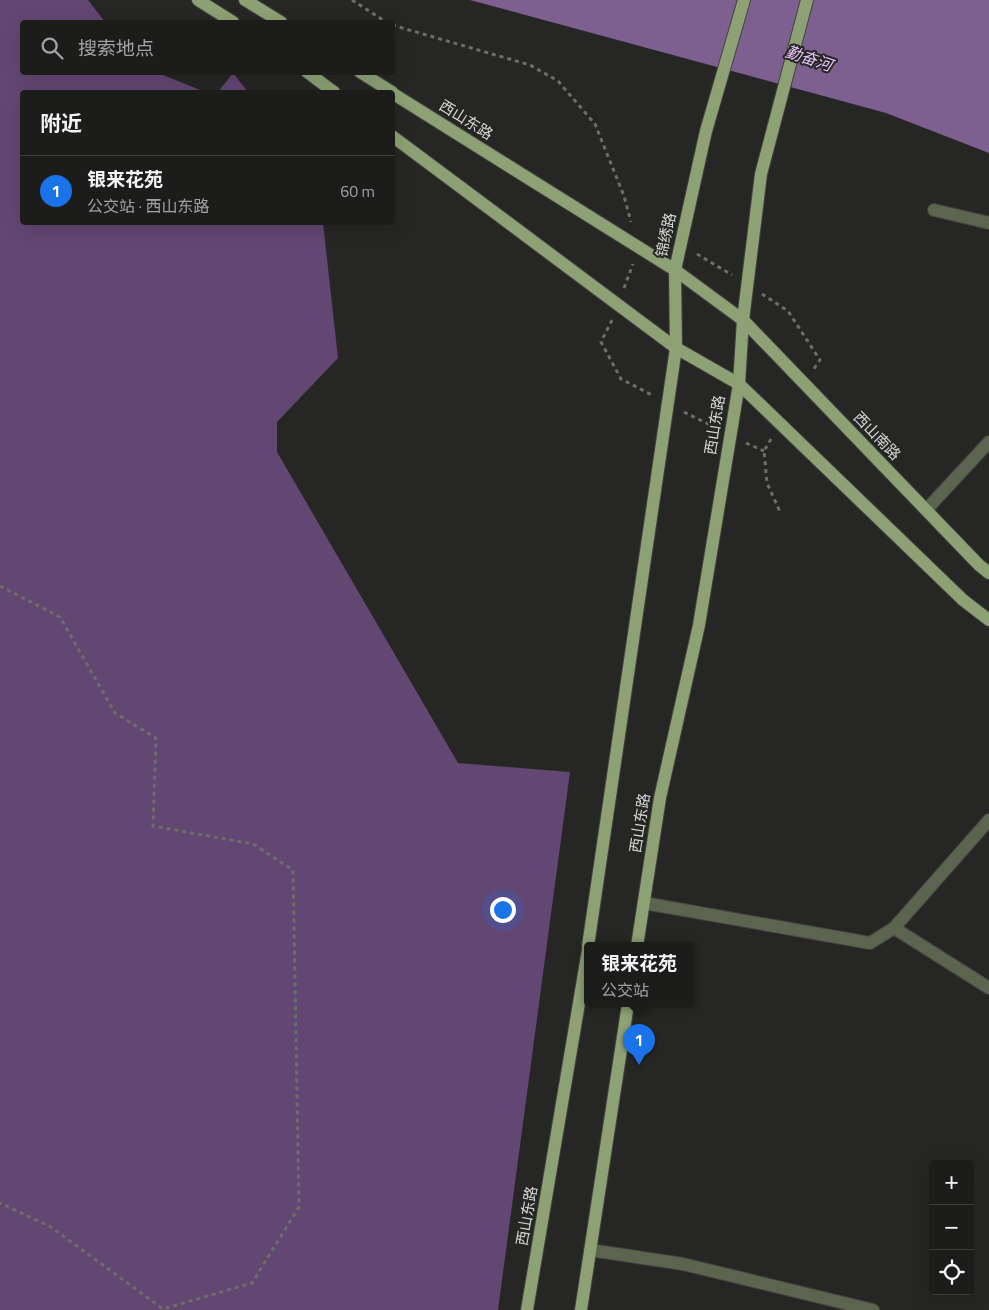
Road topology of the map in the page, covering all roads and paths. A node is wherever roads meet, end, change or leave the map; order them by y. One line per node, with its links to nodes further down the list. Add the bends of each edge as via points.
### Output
1 (198, 0): 6 (main road)
2 (245, 0): 7 (main road)
3 (352, 0): 8 (path)
4 (744, 0): 19 (main road, 锦绣路, via 706,131)
5 (807, 0): 21 (main road, via 761,174)
6 (230, 20)
7 (278, 20)
8 (383, 20)
9 (395, 26): 18 (path, via 530,65 558,81 596,124 624,196)
10 (311, 75): 12 (main road)
11 (365, 75): 13 (main road, 西山东路)
12 (331, 90)
13 (387, 90)
14 (395, 95): 18 (main road, 西山东路)
15 (395, 138): 20 (main road)
16 (934, 210): 17 (street)
17 (989, 223)
18 (639, 248): 19 (main road, 西山东路); 20 (path)
19 (675, 270): 21 (main road, 西山东路); 23 (main road, 锦绣路)
20 (618, 305): 22 (path); 23 (main road)
21 (744, 320): 24 (main road, 西山东路); 27 (main road, 西山南路)
22 (601, 342)
23 (676, 348): 24 (main road); 35 (main road)
24 (739, 384): 31 (main road, via 963,600); 33 (main road, 西山东路, via 699,625 660,798)
25 (989, 442): 27 (street)
26 (764, 451): 28 (path, via 767,483)
27 (926, 510): 29 (main road, 西山南路)
28 (781, 514)
29 (989, 573)
30 (0, 586): 40 (path, via 60,617 115,713 156,738 153,826 252,844 293,870 299,1207 252,1283 162,1309 51,1227)
31 (989, 620)
32 (989, 820): 34 (street)
33 (644, 903): 34 (street, via 870,943); 36 (main road, 西山东路)
34 (894, 928): 38 (street)
35 (589, 942)
36 (638, 942)
37 (584, 974): 42 (main road, 西山东路)
38 (989, 988)
39 (628, 1007): 41 (main road)
40 (0, 1203)
41 (590, 1250): 43 (main road); 44 (street, via 683,1264)
42 (527, 1310)
43 (581, 1310)
44 (873, 1310)

